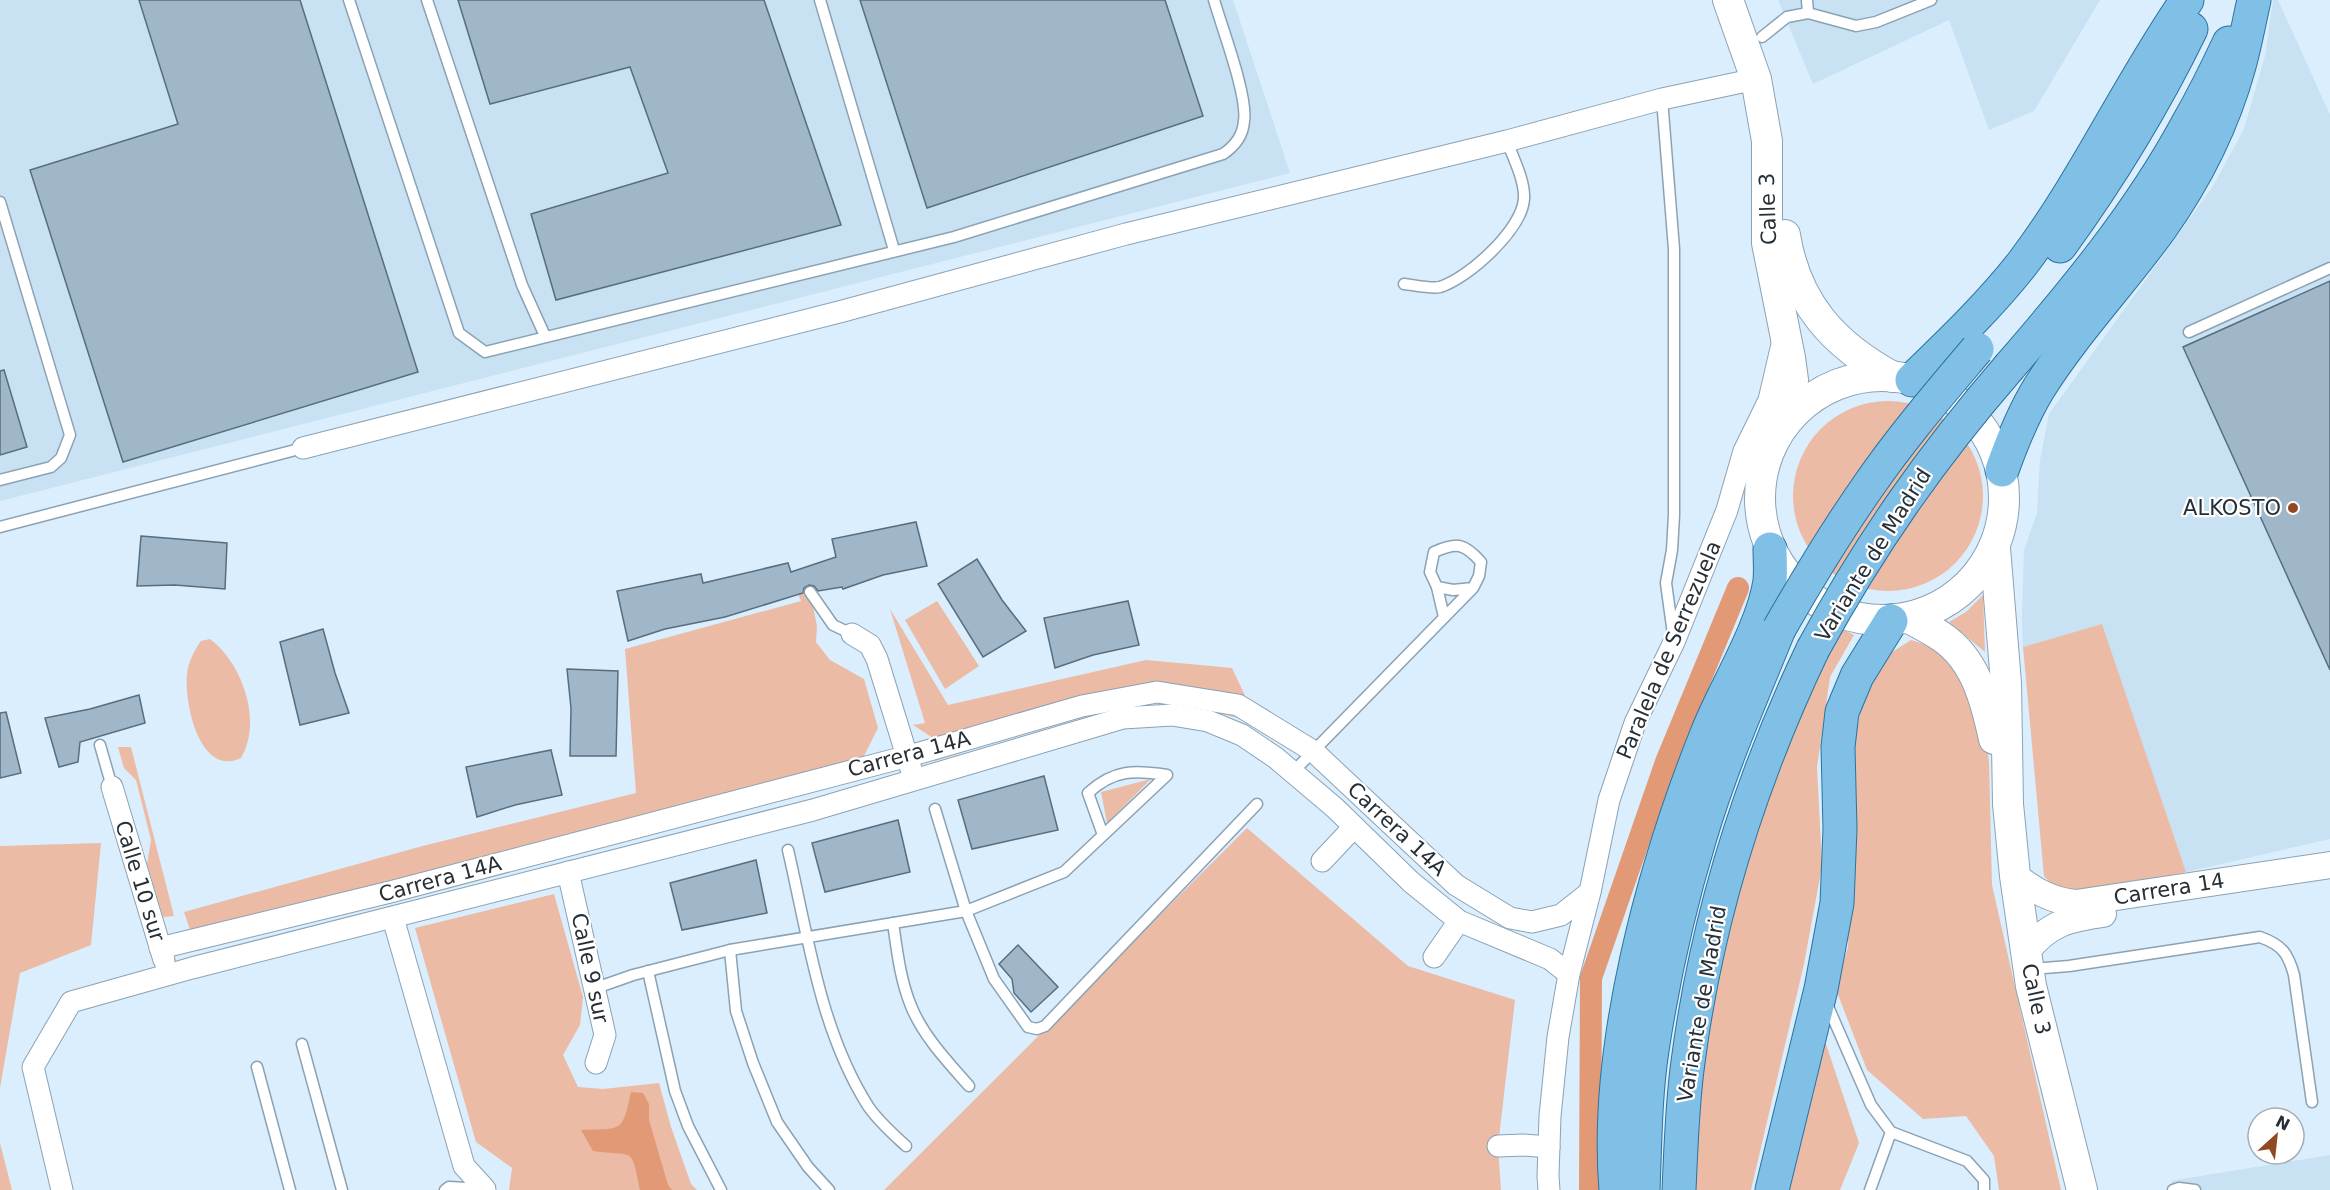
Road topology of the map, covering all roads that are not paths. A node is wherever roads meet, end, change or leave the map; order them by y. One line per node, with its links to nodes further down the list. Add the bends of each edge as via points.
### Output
1 (349, 0): 23 (lane, via 459,333 485,352)
2 (427, 0): 23 (lane, via 522,285)
3 (820, 0): 18 (lane)
4 (1214, 0): 18 (lane, via 1245,105 1241,134 1234,147 1223,154 954,237)
5 (1728, 0): 14 (main road, Calle 3)
6 (1749, 0): 13 (main road, Calle 3)
7 (1807, 0): 12 (lane)
8 (1931, 0): 12 (lane, via 1856,26)
9 (2187, 0): 24 (main road, via 2066,199 2022,263 1966,328)
10 (2205, 0): 89 (main road, Variante de Madrid, bridge, via 2167,79 2095,198 1870,483 1779,629 1725,761 1680,907 1652,1051)
11 (2252, 0): 27 (main road, via 2239,67 2202,160 2160,228 2038,390); 90 (main road, Variante de Madrid, bridge, via 2187,126 2148,189 2061,307 1965,418 1916,482 1846,588 1786,705 1758,776 1717,910 1688,1063)
12 (1808, 13): 13 (lane, via 1787,17)
13 (1762, 37): 24 (main road, Calle 3, via 1780,99 1784,226 1797,284 1843,344 1864,361)
14 (1756, 79): 15 (street); 21 (main road, Calle 3, via 1767,141 1767,243)
15 (1662, 99): 16 (street); 38 (lane, via 1674,249 1674,515 1666,583)
16 (1507, 141): 20 (lane, via 1522,183 1524,198 1519,220 1492,252 1465,273 1439,287); 26 (street, via 1126,234 843,311)
17 (0, 202): 28 (lane, via 70,435 61,458 51,467)
18 (894, 250): 23 (lane)
19 (2330, 268): 22 (lane)
20 (1404, 284)
21 (1785, 330): 25 (main road, Calle 3, via 1793,380); 38 (street, Paralela de Serrezuela, via 1769,400 1744,451 1727,510)
22 (2189, 332)
23 (545, 336)
24 (1903, 378): 25 (main road, via 1864,377 1835,385 1809,400); 27 (main road, Calle 3, via 1946,394 1974,418 1995,449)
25 (1787, 420): 31 (main road, via 1763,466 1760,487 1763,529)
26 (303, 448): 29 (lane)
27 (2002, 470): 30 (main road, Calle 3, via 2003,523)
28 (0, 480)
29 (0, 527)
30 (1995, 548): 36 (main road, via 1980,573 1961,593 1936,609); 46 (main road, Calle 3, via 2006,683)
31 (1770, 549): 36 (main road, via 1791,580 1820,604 1854,618); 88 (main road, via 1770,581 1759,617 1708,731 1654,890 1623,1036 1617,1090)
32 (1437, 587): 33 (lane); 33 (lane, via 1430,572 1434,552 1451,545 1468,548 1481,562); 35 (lane)
33 (1473, 588): 35 (lane)
34 (810, 592): 37 (lane, via 833,625)
35 (1444, 617): 40 (lane)
36 (1900, 619): 46 (main road, Calle 3, via 1943,637 1962,654 1987,707); 70 (main road, via 1857,676 1842,712 1838,747 1837,903)
37 (852, 634): 41 (street, via 870,645 877,659)
38 (1674, 642): 56 (street, Paralela de Serrezuela, via 1635,723 1609,800)
39 (100, 745): 44 (lane)
40 (1313, 751): 41 (street, Carrera 14A, via 1238,705 1157,692 1082,706); 42 (lane); 56 (street, Carrera 14A, via 1456,885 1510,918 1532,922 1561,915)
41 (907, 756): 43 (street); 62 (street, Carrera 14A, via 390,892)
42 (1293, 772): 43 (street, Carrera 14A, via 1242,735 1208,721 1172,715 1124,718); 48 (street, Carrera 14A)
43 (914, 779): 53 (street, Carrera 14A, via 813,810)
44 (112, 787): 62 (street, Calle 10 sur)
45 (1257, 804): 57 (lane, via 1041,1028 1028,1027 994,978)
46 (2008, 804): 54 (main road, Calle 3)
47 (935, 809): 57 (lane)
48 (1354, 827): 51 (street); 59 (street, Carrera 14A)
49 (1104, 835): 49 (lane, via 1127,813 1167,775 1137,770 1101,781 1088,793); 57 (lane, via 1064,872)
50 (788, 850): 61 (lane)
51 (1323, 861)
52 (2330, 865): 54 (street, Carrera 14, via 2076,903 2045,896)
53 (568, 872): 58 (street, Carrera 14A); 69 (street, Calle 9 sur)
54 (2015, 876): 65 (main road, Calle 3)
55 (2330, 881): 65 (street, Carrera 14, via 2070,920 2048,929)
56 (1590, 892): 67 (street, Paralela de Serrezuela)
57 (966, 910): 60 (lane)
58 (393, 918): 68 (street, Carrera 14A); 80 (street, via 464,1166)
59 (1459, 921): 64 (street); 67 (street, Carrera 14A, via 1550,959)
60 (893, 923): 61 (lane); 74 (lane, via 900,970 911,1007 927,1034)
61 (809, 938): 63 (lane); 77 (lane, via 830,1024 847,1068 870,1108)
62 (160, 948): 68 (street, Calle 10 sur)
63 (730, 950): 66 (lane); 86 (lane, via 736,1011 777,1122)
64 (1434, 957)
65 (2027, 960): 75 (lane, via 2069,966 2260,937 2276,943 2289,957 2294,975); 94 (main road, Calle 3)
66 (648, 971): 69 (lane); 85 (lane, via 675,1091)
67 (1569, 974): 79 (street, Paralela de Serrezuela, via 1558,1037)
68 (168, 975): 81 (street, Carrera 14A, via 71,1002 33,1067)
69 (596, 988): 72 (street, Calle 9 sur, via 604,1035)
70 (1821, 989): 76 (lane, via 1871,1105); 91 (main road)
71 (302, 1044): 83 (lane)
72 (597, 1063)
73 (257, 1067): 82 (lane)
74 (969, 1086)
75 (2312, 1102)
76 (1891, 1132): 92 (lane); 93 (lane, via 1967,1161 1983,1180)
77 (906, 1146)
78 (1498, 1146): 79 (street)
79 (1549, 1147): 87 (street, Paralela de Serrezuela)
80 (485, 1189): 84 (lane)
81 (62, 1190)
82 (290, 1190)
83 (342, 1190)
84 (445, 1190)
85 (721, 1190)
86 (828, 1190)
87 (1549, 1190)
88 (1616, 1190)
89 (1644, 1190)
90 (1679, 1190)
91 (1772, 1190)
92 (1870, 1190)
93 (1984, 1190)
94 (2082, 1190)
95 (2173, 1190): 96 (lane)
96 (2195, 1190)

